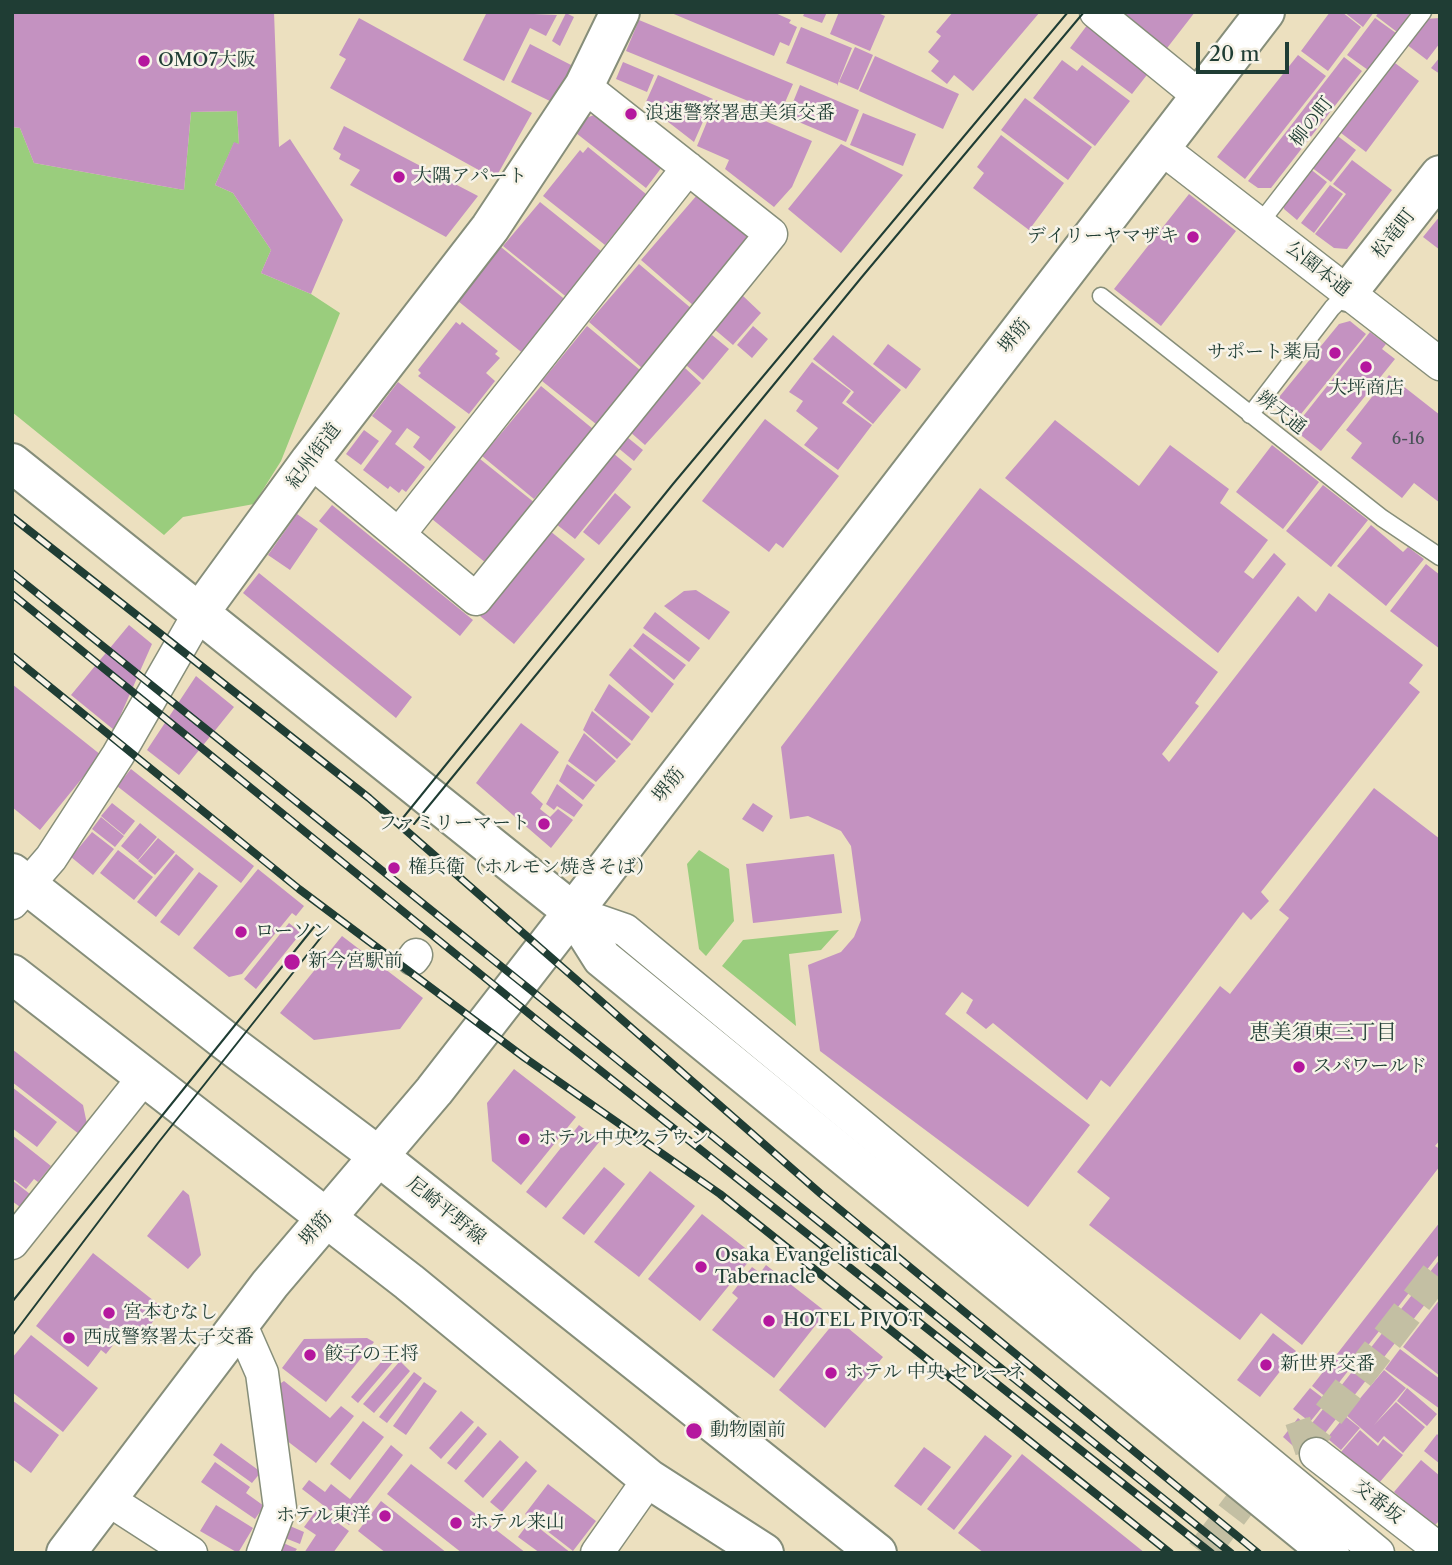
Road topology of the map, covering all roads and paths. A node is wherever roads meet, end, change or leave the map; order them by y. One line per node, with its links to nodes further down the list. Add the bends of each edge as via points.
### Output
1 (620, 12): 5 (street, 紀州街道)
2 (1096, 12): 6 (street)
3 (1265, 12): 6 (street, 堺筋)
4 (1423, 12): 10 (lane, 柳の町)
5 (584, 86): 8 (street); 15 (street, 紀州街道, via 490,228)
6 (1198, 96): 7 (street, 堺筋)
7 (1160, 147): 10 (street, 公園本通); 21 (street, 堺筋)
8 (688, 168): 17 (street); 17 (street, via 771,234 476,599)
9 (1440, 175): 12 (street, 松竜町)
10 (1260, 223): 12 (street, 公園本通)
11 (1101, 296): 14 (lane, 辨天通)
12 (1363, 304): 13 (street, 公園本通); 14 (lane, via 1332,308)
13 (1440, 364)
14 (1251, 415): 18 (lane, 辨天通, via 1382,519)
15 (310, 461): 17 (street); 19 (street, 紀州街道)
16 (12, 463): 19 (street)
17 (400, 533)
18 (1440, 557)
19 (200, 612): 20 (street, 紀州街道, via 118,755 51,858); 21 (street)
20 (17, 887): 24 (street, 尼崎平野線)
21 (573, 912): 24 (street, 堺筋, via 434,1091); 40 (street, via 602,958); 41 (street, via 625,930)
22 (12, 974): 23 (street)
23 (145, 1076): 25 (street); 26 (street)
24 (377, 1155): 25 (street, 堺筋); 39 (street, 尼崎平野線)
25 (326, 1218): 27 (street, 堺筋); 29 (street)
26 (12, 1243)
27 (240, 1324): 30 (street, 堺筋); 35 (street, via 262,1373 280,1508)
28 (1316, 1454): 32 (street, 交番坂)
29 (649, 1479): 31 (street); 36 (street)
30 (109, 1500): 33 (street, 堺筋); 34 (street)
31 (688, 1504): 37 (street, via 704,1538); 38 (street)
32 (1440, 1550)
33 (66, 1553)
34 (191, 1553)
35 (263, 1553)
36 (597, 1553)
37 (720, 1553)
38 (764, 1553)
39 (877, 1553)
40 (1330, 1553)
41 (1378, 1553)

